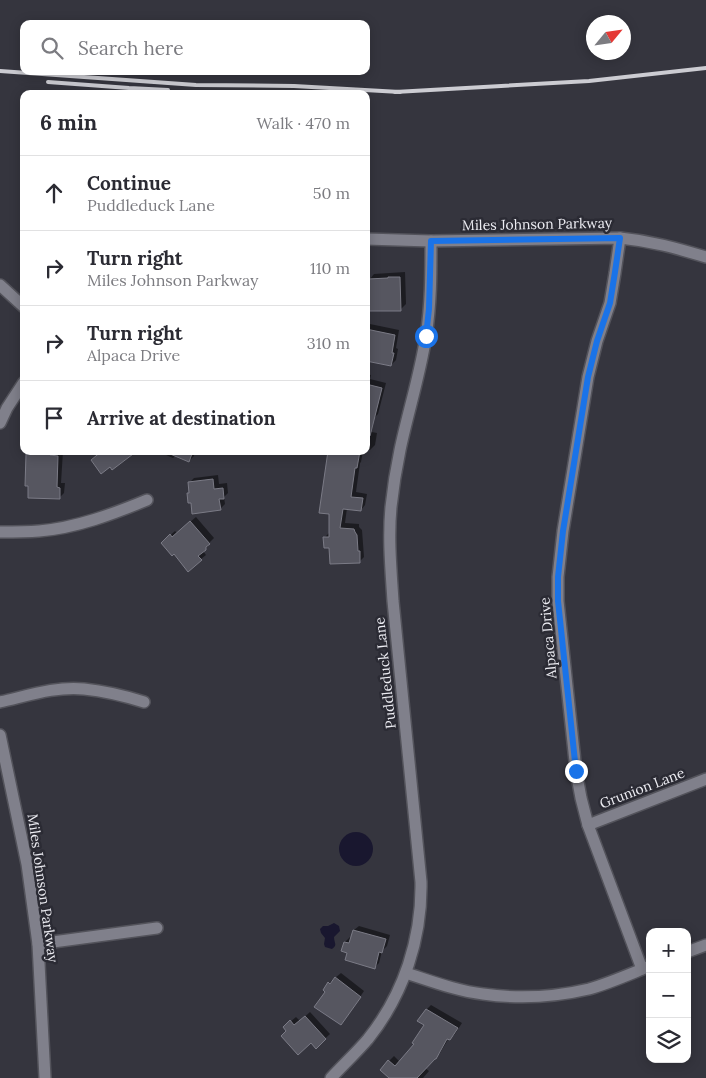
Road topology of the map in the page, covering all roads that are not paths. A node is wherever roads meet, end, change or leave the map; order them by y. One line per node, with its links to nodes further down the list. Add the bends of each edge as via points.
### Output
1 (620, 238): 3 (street, Miles Johnson Parkway); 4 (street, Miles Johnson Parkway, via 673,247); 15 (street, Alpaca Drive, via 610,303 588,377 558,577 576,771)
2 (370, 239): 3 (street, Miles Johnson Parkway)
3 (431, 241): 21 (street, Puddleduck Lane, via 426,336 398,459 390,536 390,568 421,882 417,933)
4 (706, 257)
5 (0, 285): 6 (street)
6 (20, 303)
7 (20, 388): 8 (street)
8 (0, 423)
9 (147, 500): 10 (street, via 77,524 40,531)
10 (0, 532)
11 (0, 702): 12 (street, via 60,689 83,689)
12 (144, 702)
13 (0, 735): 17 (street, Miles Johnson Parkway, via 27,864)
14 (706, 779): 15 (street, Grunion Lane)
15 (588, 824): 20 (street, Alpaca Drive)
16 (157, 928): 17 (street)
17 (38, 944): 22 (street, Miles Johnson Parkway)
18 (706, 944): 19 (street)
19 (691, 950)
20 (646, 967): 21 (street, via 591,988 538,997 482,994)
21 (406, 973): 23 (street, Puddleduck Lane, via 368,1038)
22 (45, 1078)
23 (331, 1078)

